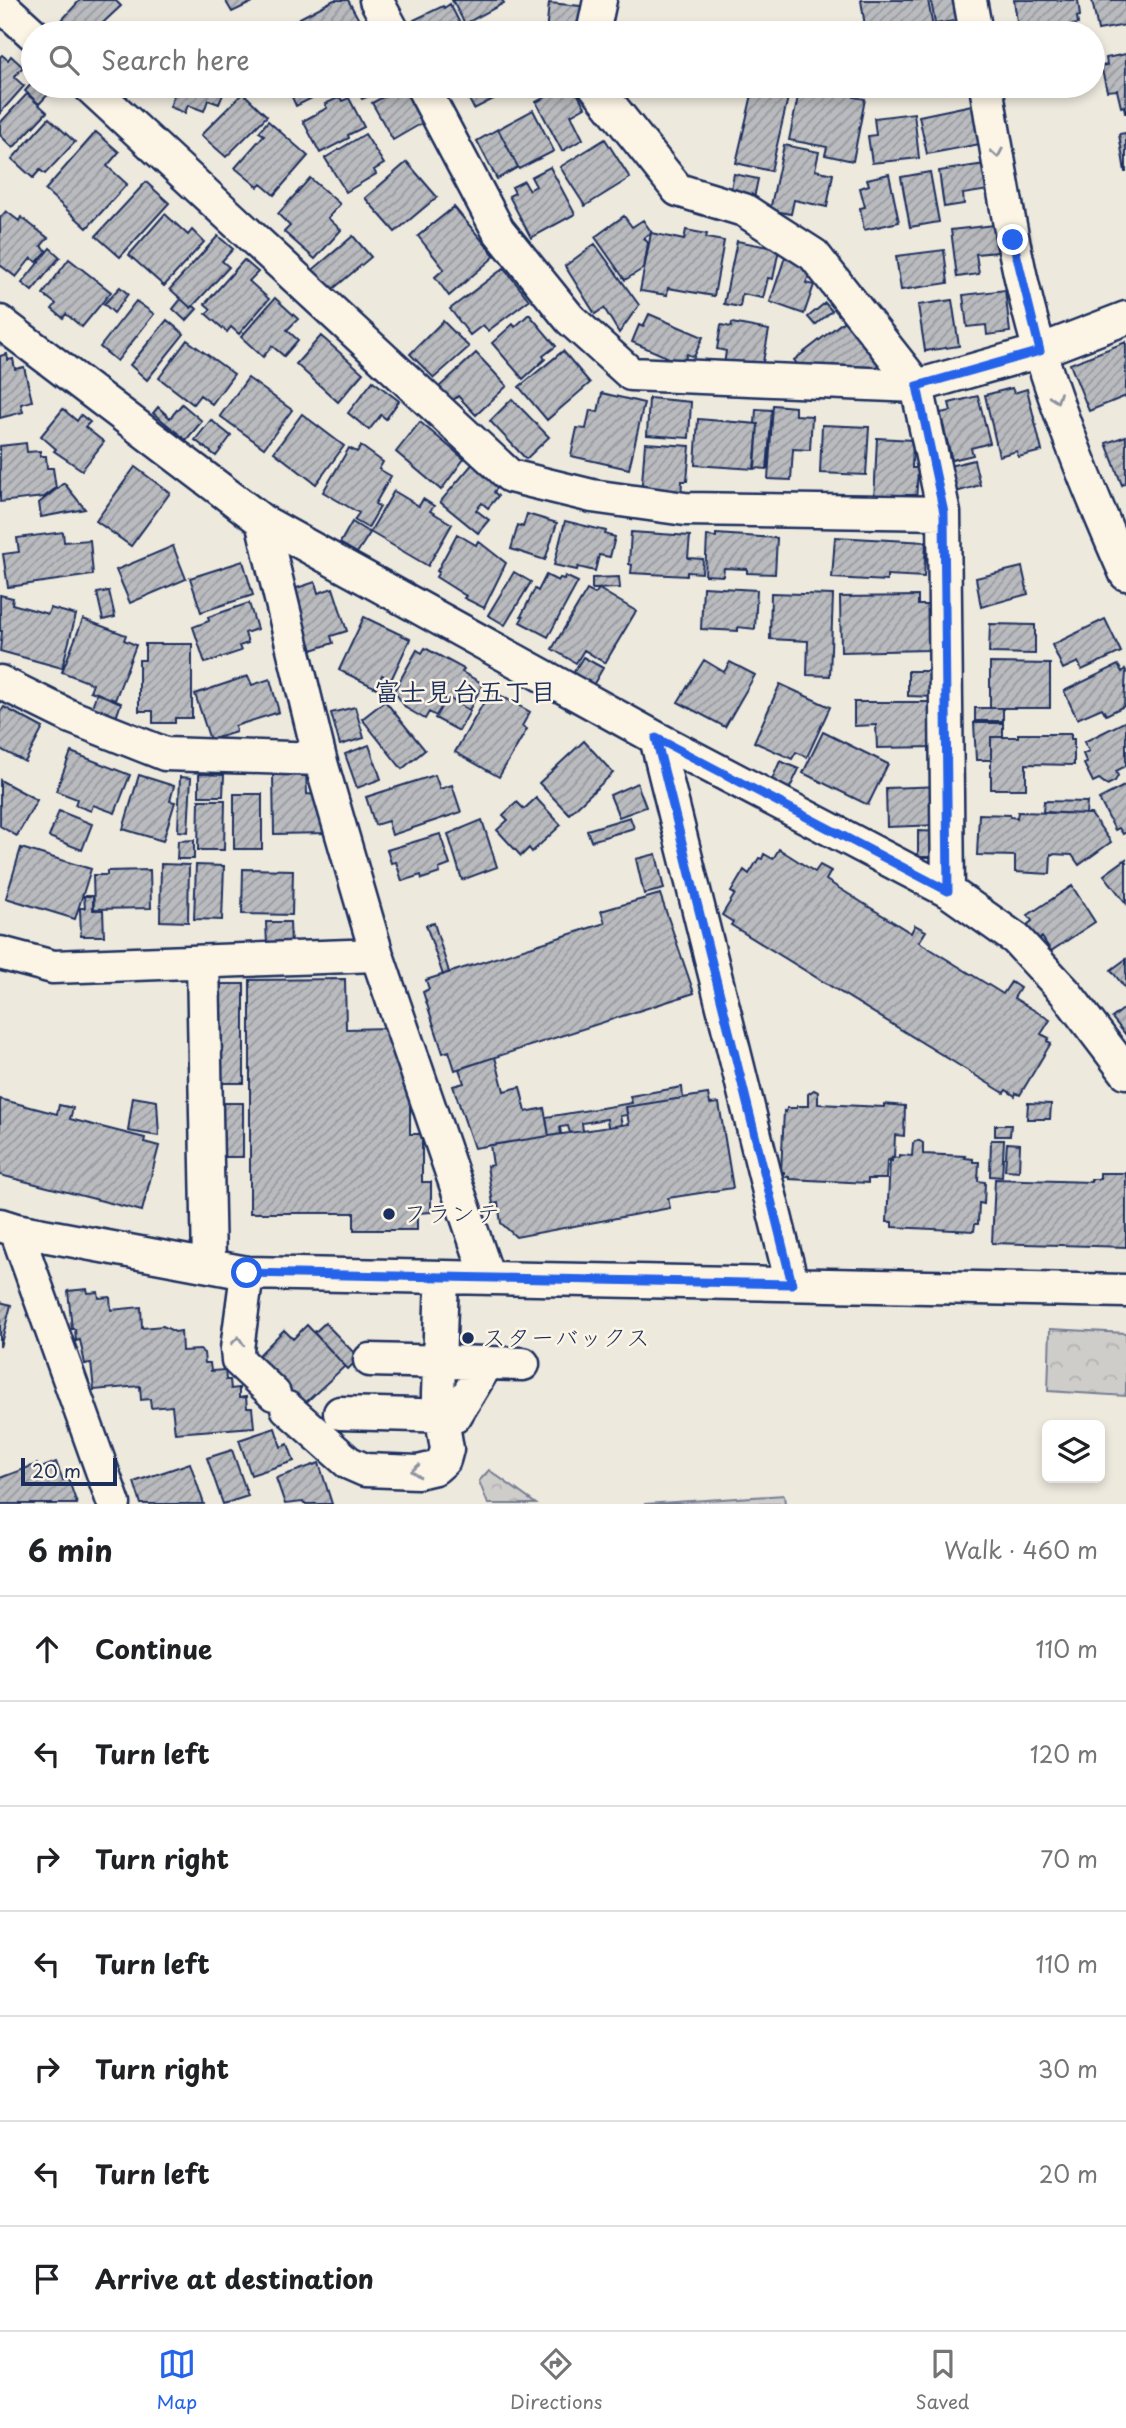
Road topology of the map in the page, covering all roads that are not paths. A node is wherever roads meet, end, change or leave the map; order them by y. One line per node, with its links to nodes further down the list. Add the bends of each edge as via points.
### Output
1 (376, 0): 5 (street)
2 (600, 0): 6 (street)
3 (970, 0): 7 (street)
4 (0, 4): 8 (street)
5 (387, 21)
6 (596, 21)
7 (974, 21)
8 (21, 23)
9 (102, 98): 17 (street, via 510,476 592,496 685,509)
10 (428, 98): 16 (street, via 498,230 570,319 631,374)
11 (605, 98): 16 (street, via 678,190 744,210 814,255)
12 (987, 98): 15 (street, one-way to 15, via 1013,240)
13 (1126, 318): 15 (street)
14 (0, 322): 18 (street)
15 (1040, 351): 16 (street); 19 (street, one-way to 19, via 1093,501)
16 (917, 386): 17 (street)
17 (944, 513): 23 (street)
18 (262, 521): 21 (street); 22 (street)
19 (1126, 574)
20 (0, 682): 22 (street, via 69,716 165,754)
21 (656, 738): 23 (street); 33 (street)
22 (320, 759): 25 (street)
23 (948, 891): 27 (street, via 1016,939 1065,992)
24 (0, 954): 26 (street, via 53,967)
25 (377, 955): 26 (street); 32 (street)
26 (203, 962): 29 (street)
27 (1126, 1072)
28 (8, 1227): 29 (street); 41 (street)
29 (209, 1265): 30 (street)
30 (247, 1273): 31 (street); 40 (street, one-way to 30, via 447,1449 435,1468 418,1472 365,1470 349,1463 238,1360)
31 (442, 1278): 32 (street); 36 (street)
32 (488, 1278): 33 (street)
33 (792, 1284): 34 (street)
34 (1126, 1291)
35 (370, 1360): 36 (street)
36 (439, 1362): 37 (street); 40 (street)
37 (487, 1363): 38 (street); 40 (street, via 455,1416)
38 (523, 1364)
39 (340, 1413): 40 (street)
40 (442, 1415)
41 (114, 1504)

